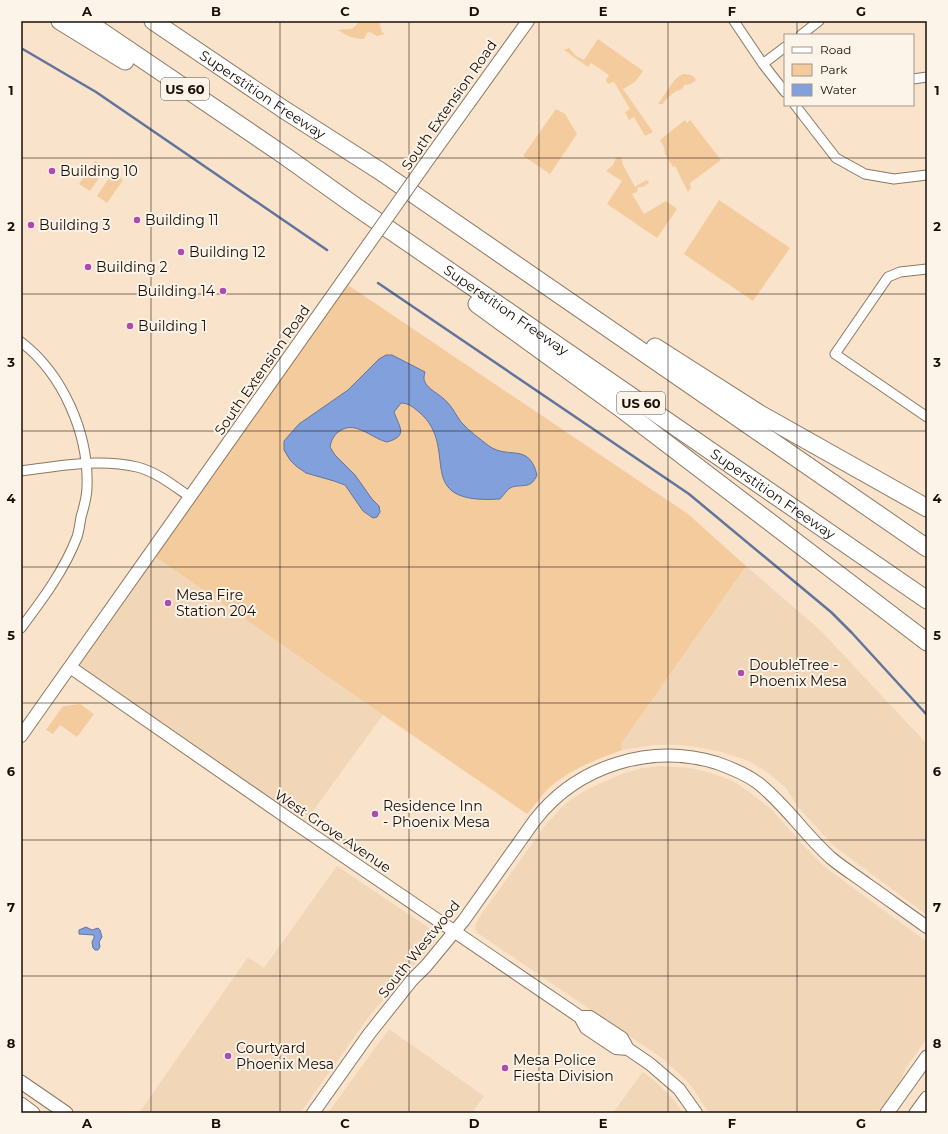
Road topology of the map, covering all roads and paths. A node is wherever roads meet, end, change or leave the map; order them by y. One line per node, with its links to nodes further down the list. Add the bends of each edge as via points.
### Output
1 (60, 21): 16 (highway)
2 (86, 21): 16 (highway, Superstition Freeway / US 60)
3 (153, 21): 10 (highway, Superstition Freeway / US 60)
4 (171, 21): 10 (highway)
5 (528, 21): 25 (street, South Extension Road, bridge)
6 (734, 21): 11 (street)
7 (819, 21): 8 (street)
8 (802, 34)
9 (784, 48): 11 (street)
10 (202, 54): 17 (highway, Superstition Freeway / US 60)
11 (763, 64): 14 (street)
12 (927, 77): 13 (street)
13 (914, 79)
14 (784, 91)
15 (796, 106): 18 (street, via 836,158 865,174 894,179)
16 (285, 156): 19 (highway, Superstition Freeway / US 60)
17 (380, 171): 26 (highway, via 486,233 760,414); 27 (highway, Superstition Freeway / US 60)
18 (927, 175)
19 (355, 206): 28 (highway, Superstition Freeway / US 60); 30 (highway, via 438,275 626,412)
20 (927, 269): 22 (street, via 900,272 888,277 835,354)
21 (21, 342): 23 (street, via 44,365 62,391 78,424)
22 (927, 417)
23 (86, 463): 24 (street); 25 (street, via 138,467 170,482); 29 (street, via 87,488 77,537 67,559)
24 (21, 471)
25 (190, 497): 31 (street, South Extension Road)
26 (927, 508)
27 (927, 548)
28 (927, 600)
29 (21, 628)
30 (927, 642)
31 (70, 667): 32 (street, South Extension Road); 34 (street, West Grove Avenue)
32 (21, 736)
33 (927, 927): 34 (street, South Westwood, via 832,859 757,782 724,765 697,758 654,755 627,760 602,770 585,778 548,804)
34 (454, 932): 41 (street, South Westwood, via 369,1034); 42 (street, West Grove Avenue, via 580,1018 586,1028 616,1048 628,1049 668,1079)
35 (927, 1056): 43 (main road)
36 (21, 1082): 40 (main road)
37 (927, 1098): 44 (main road)
38 (21, 1104): 39 (main road)
39 (33, 1113)
40 (66, 1113)
41 (313, 1113)
42 (696, 1113)
43 (887, 1113)
44 (916, 1113)

